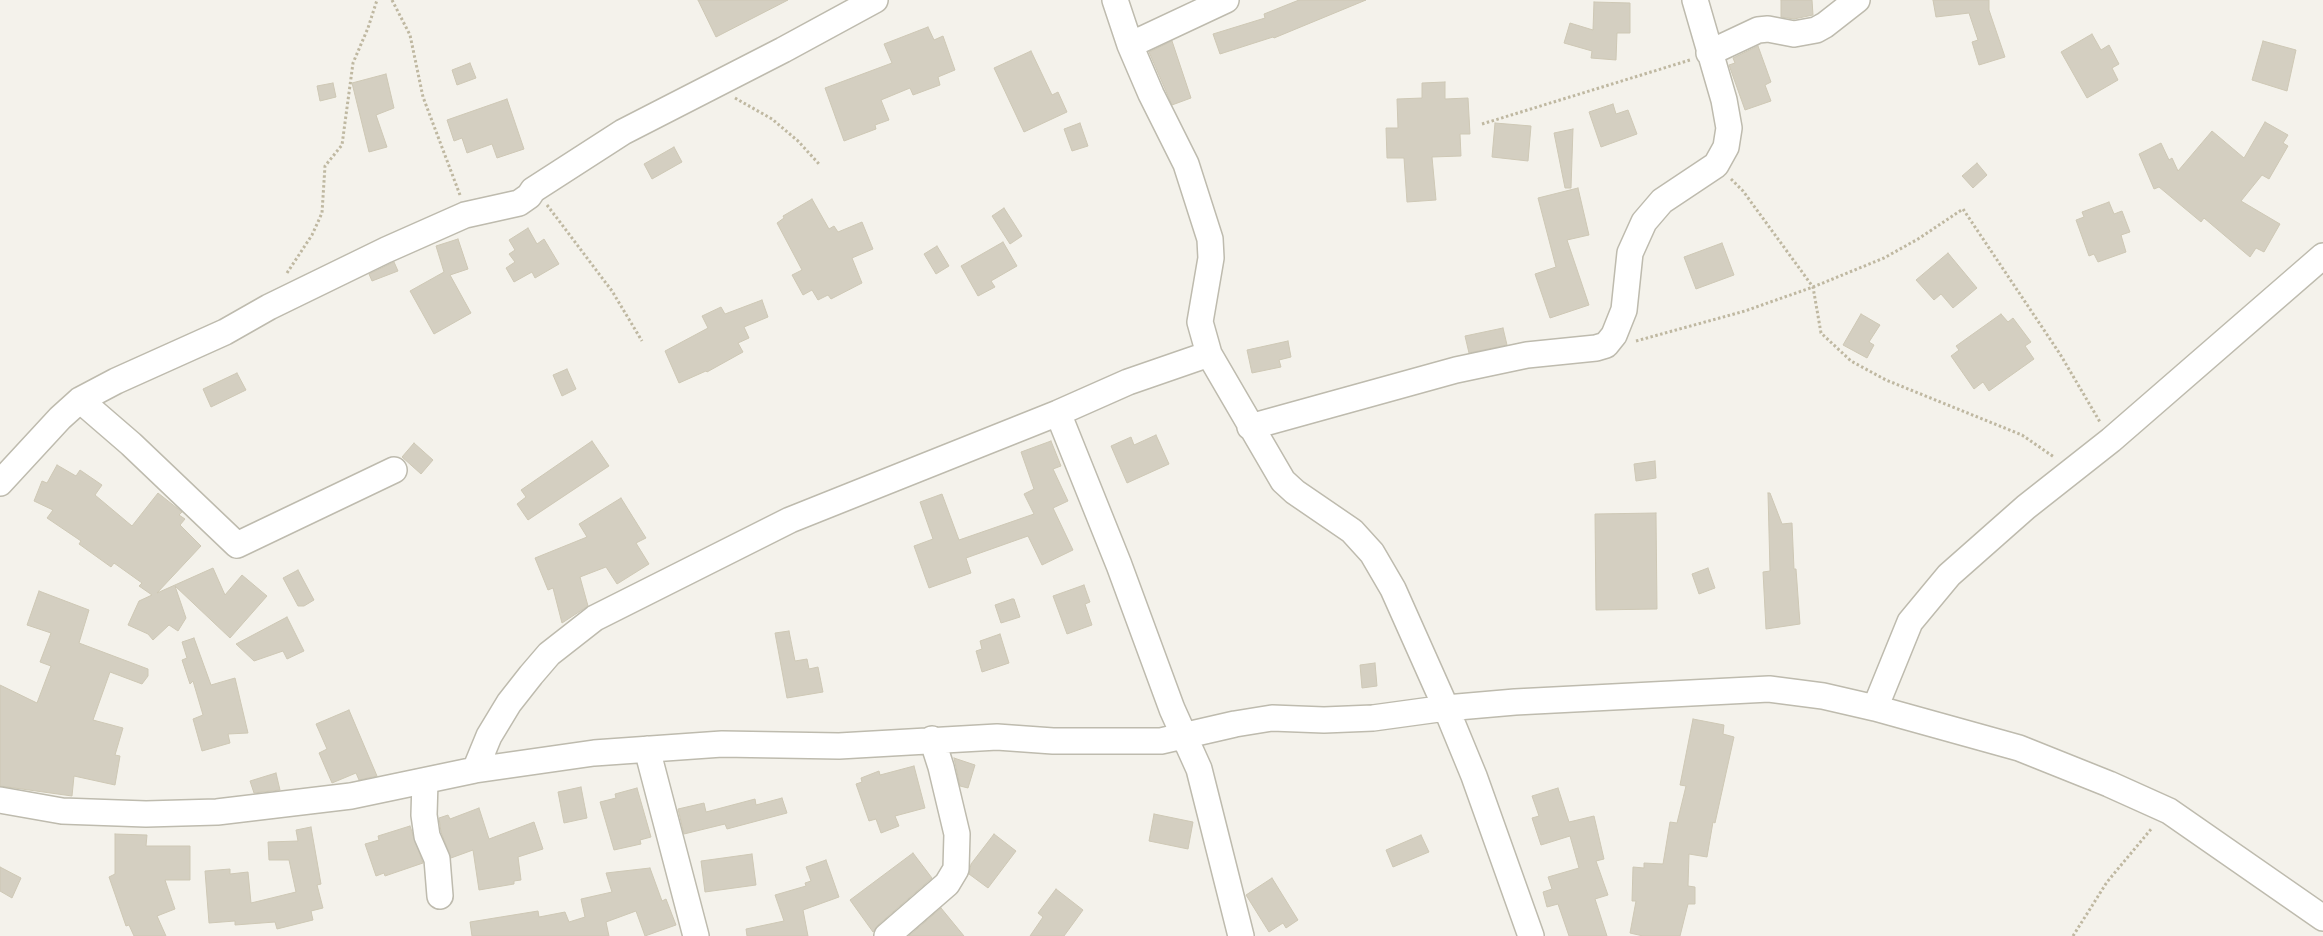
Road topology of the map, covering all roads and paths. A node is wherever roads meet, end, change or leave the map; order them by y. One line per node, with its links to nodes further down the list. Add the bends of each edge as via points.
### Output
1 (377, 0): 17 (path, via 353,63 342,145 325,166 322,213 312,235)
2 (392, 0): 15 (path, via 410,35 423,97 454,176)
3 (875, 0): 10 (street)
4 (1115, 0): 8 (street)
5 (1226, 0): 8 (street)
6 (1695, 0): 9 (street)
7 (1857, 0): 9 (street, via 1816,30 1794,34 1758,30)
8 (1130, 45): 21 (street, via 1186,164 1210,239 1211,258 1200,322)
9 (1709, 54): 11 (path); 13 (street, via 1729,128 1726,147)
10 (712, 87): 12 (path, via 762,111 798,141); 14 (street, via 623,132)
11 (1482, 124)
12 (819, 164)
13 (1716, 165): 18 (path, via 1743,190); 20 (street, via 1662,201 1644,222 1630,253 1624,310 1614,335)
14 (533, 190): 15 (street, via 519,203); 19 (path, via 583,250)
15 (465, 215): 22 (street, via 325,278 225,332)
16 (2323, 256): 25 (street)
17 (286, 274)
18 (1813, 287): 20 (path, via 1745,311 1628,343); 25 (path, via 1884,258 1960,210 1965,210 2060,354); 27 (path, via 1821,333 1851,361 1886,380 2022,435)
19 (642, 341)
20 (1606, 345): 24 (street, via 1527,355 1456,370)
21 (1209, 354): 23 (street, via 1128,382); 24 (street)
22 (80, 400): 26 (street, via 237,545); 28 (street)
23 (1058, 414): 31 (street); 34 (street, via 790,520 595,618 549,654 509,703)
24 (1250, 427): 29 (street, via 1283,481 1294,492 1352,530 1372,554 1393,589)
25 (2111, 440): 27 (street)
26 (394, 470)
27 (2073, 470): 30 (street, via 1949,575 1910,622)
28 (0, 483)
29 (1446, 708): 30 (street, via 1769,689 1823,696); 31 (street, via 1373,718 1272,718); 43 (street)
30 (1875, 708): 37 (street, via 2018,748)
31 (1185, 737): 32 (street, via 1127,742 996,737); 42 (street, via 1198,768)
32 (932, 739): 33 (street, via 839,746 722,744); 41 (street, via 957,834 956,869 947,884)
33 (648, 750): 34 (street, via 594,753); 40 (street)
34 (475, 770): 35 (street)
35 (425, 781): 36 (street, via 299,804 184,814 62,810); 38 (street, via 424,815 427,836 438,860)
36 (0, 800)
37 (2169, 811): 39 (street); 44 (path, via 2113,875)
38 (440, 896)
39 (2323, 918)
40 (696, 936)
41 (887, 936)
42 (1241, 936)
43 (1531, 936)
44 (2073, 936)

